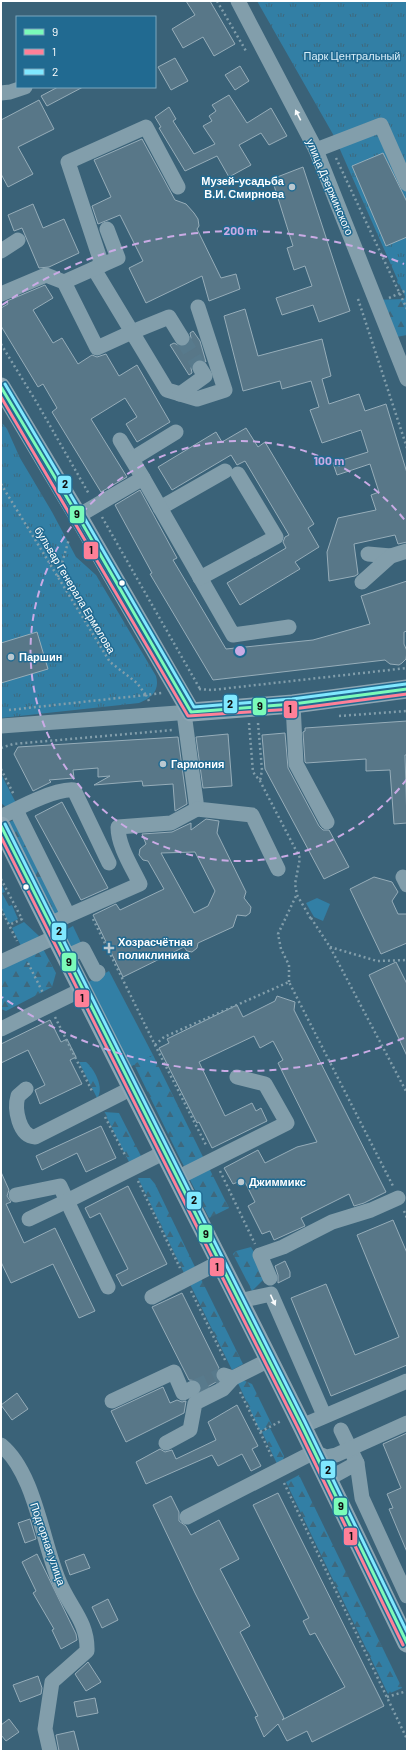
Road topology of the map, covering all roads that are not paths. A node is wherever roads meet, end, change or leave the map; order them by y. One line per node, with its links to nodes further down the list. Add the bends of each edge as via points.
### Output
1 (238, 1): 4 (street, улица Дзержинского, one-way to 1)
2 (22, 88): 3 (street)
3 (1, 93)
4 (316, 150): 5 (street, via 381,125); 17 (street, улица Дзержинского)
5 (407, 184)
6 (178, 187): 10 (street, via 146,127 68,162)
7 (107, 229): 10 (street, via 118,258)
8 (18, 240): 9 (street)
9 (1, 250)
10 (98, 267): 11 (street); 14 (street)
11 (64, 282): 12 (street, via 46,275); 14 (street, via 97,348)
12 (1, 294)
13 (198, 307): 19 (street, via 226,390 197,399)
14 (132, 332): 15 (street, via 169,317); 19 (street, via 167,390)
15 (182, 338)
16 (200, 368): 19 (street, via 205,376)
17 (407, 379)
18 (1, 387): 25 (main road)
19 (180, 394)
20 (176, 432): 22 (street)
21 (120, 440): 22 (street)
22 (132, 459): 23 (street)
23 (143, 478): 24 (street); 25 (street)
24 (160, 508): 29 (street); 29 (street, via 232,473 276,537)
25 (78, 516): 34 (main road, via 179,691)
26 (407, 550): 28 (street)
27 (368, 554): 28 (street)
28 (391, 556): 30 (street)
29 (200, 578): 31 (street, via 233,635)
30 (362, 582)
31 (289, 627)
32 (407, 689): 33 (main road)
33 (293, 704): 34 (main road); 39 (street, via 296,764)
34 (188, 713): 35 (street); 37 (street)
35 (1, 726)
36 (18, 808): 38 (street); 41 (street, via 67,789 74,790); 43 (street)
37 (197, 809): 42 (street, via 252,815); 43 (street, via 171,823 118,827 124,849 140,884)
38 (1, 817)
39 (327, 822)
40 (1, 826): 44 (main road)
41 (109, 863)
42 (278, 869)
43 (68, 915): 44 (street)
44 (52, 931): 45 (main road); 46 (street, via 22,952)
45 (65, 957): 47 (street, via 83,949 96,974); 48 (main road)
46 (1, 962)
47 (98, 972)
48 (81, 990): 49 (street); 51 (main road)
49 (1, 1029)
50 (237, 1077): 54 (street, via 265,1084 287,1123)
51 (132, 1088): 52 (street, via 35,1137 24,1131 17,1110 18,1096); 53 (main road)
52 (26, 1089)
53 (165, 1152): 54 (main road); 57 (street)
54 (177, 1178): 59 (main road, via 212,1238)
55 (16, 1195): 57 (street, via 60,1186)
56 (398, 1198): 62 (street, via 371,1210 332,1222 284,1247 260,1255 271,1278)
57 (67, 1201): 58 (street); 60 (street)
58 (29, 1219)
59 (220, 1262): 61 (street); 62 (main road)
60 (108, 1287)
61 (152, 1297)
62 (244, 1300): 63 (main road); 67 (street, one-way to 67, via 271,1294)
63 (269, 1360): 69 (main road); 71 (street, via 228,1376 222,1389 195,1403 190,1430)
64 (407, 1381): 67 (street)
65 (193, 1388): 66 (street, via 183,1393 174,1372)
66 (112, 1401)
67 (324, 1415): 69 (street)
68 (407, 1423): 73 (street)
69 (302, 1426): 74 (main road)
70 (341, 1430): 73 (street)
71 (166, 1443)
72 (1, 1445): 80 (street, Подгорная улица, via 11,1453 23,1475 59,1582 82,1622 87,1638 87,1651 52,1682 45,1729)
73 (351, 1449): 74 (street, via 326,1457); 75 (street)
74 (314, 1452): 76 (main road); 77 (street)
75 (358, 1463): 76 (street); 78 (street, via 362,1498)
76 (328, 1479): 79 (main road)
77 (187, 1517)
78 (407, 1596)
79 (407, 1643)
80 (50, 1751)

